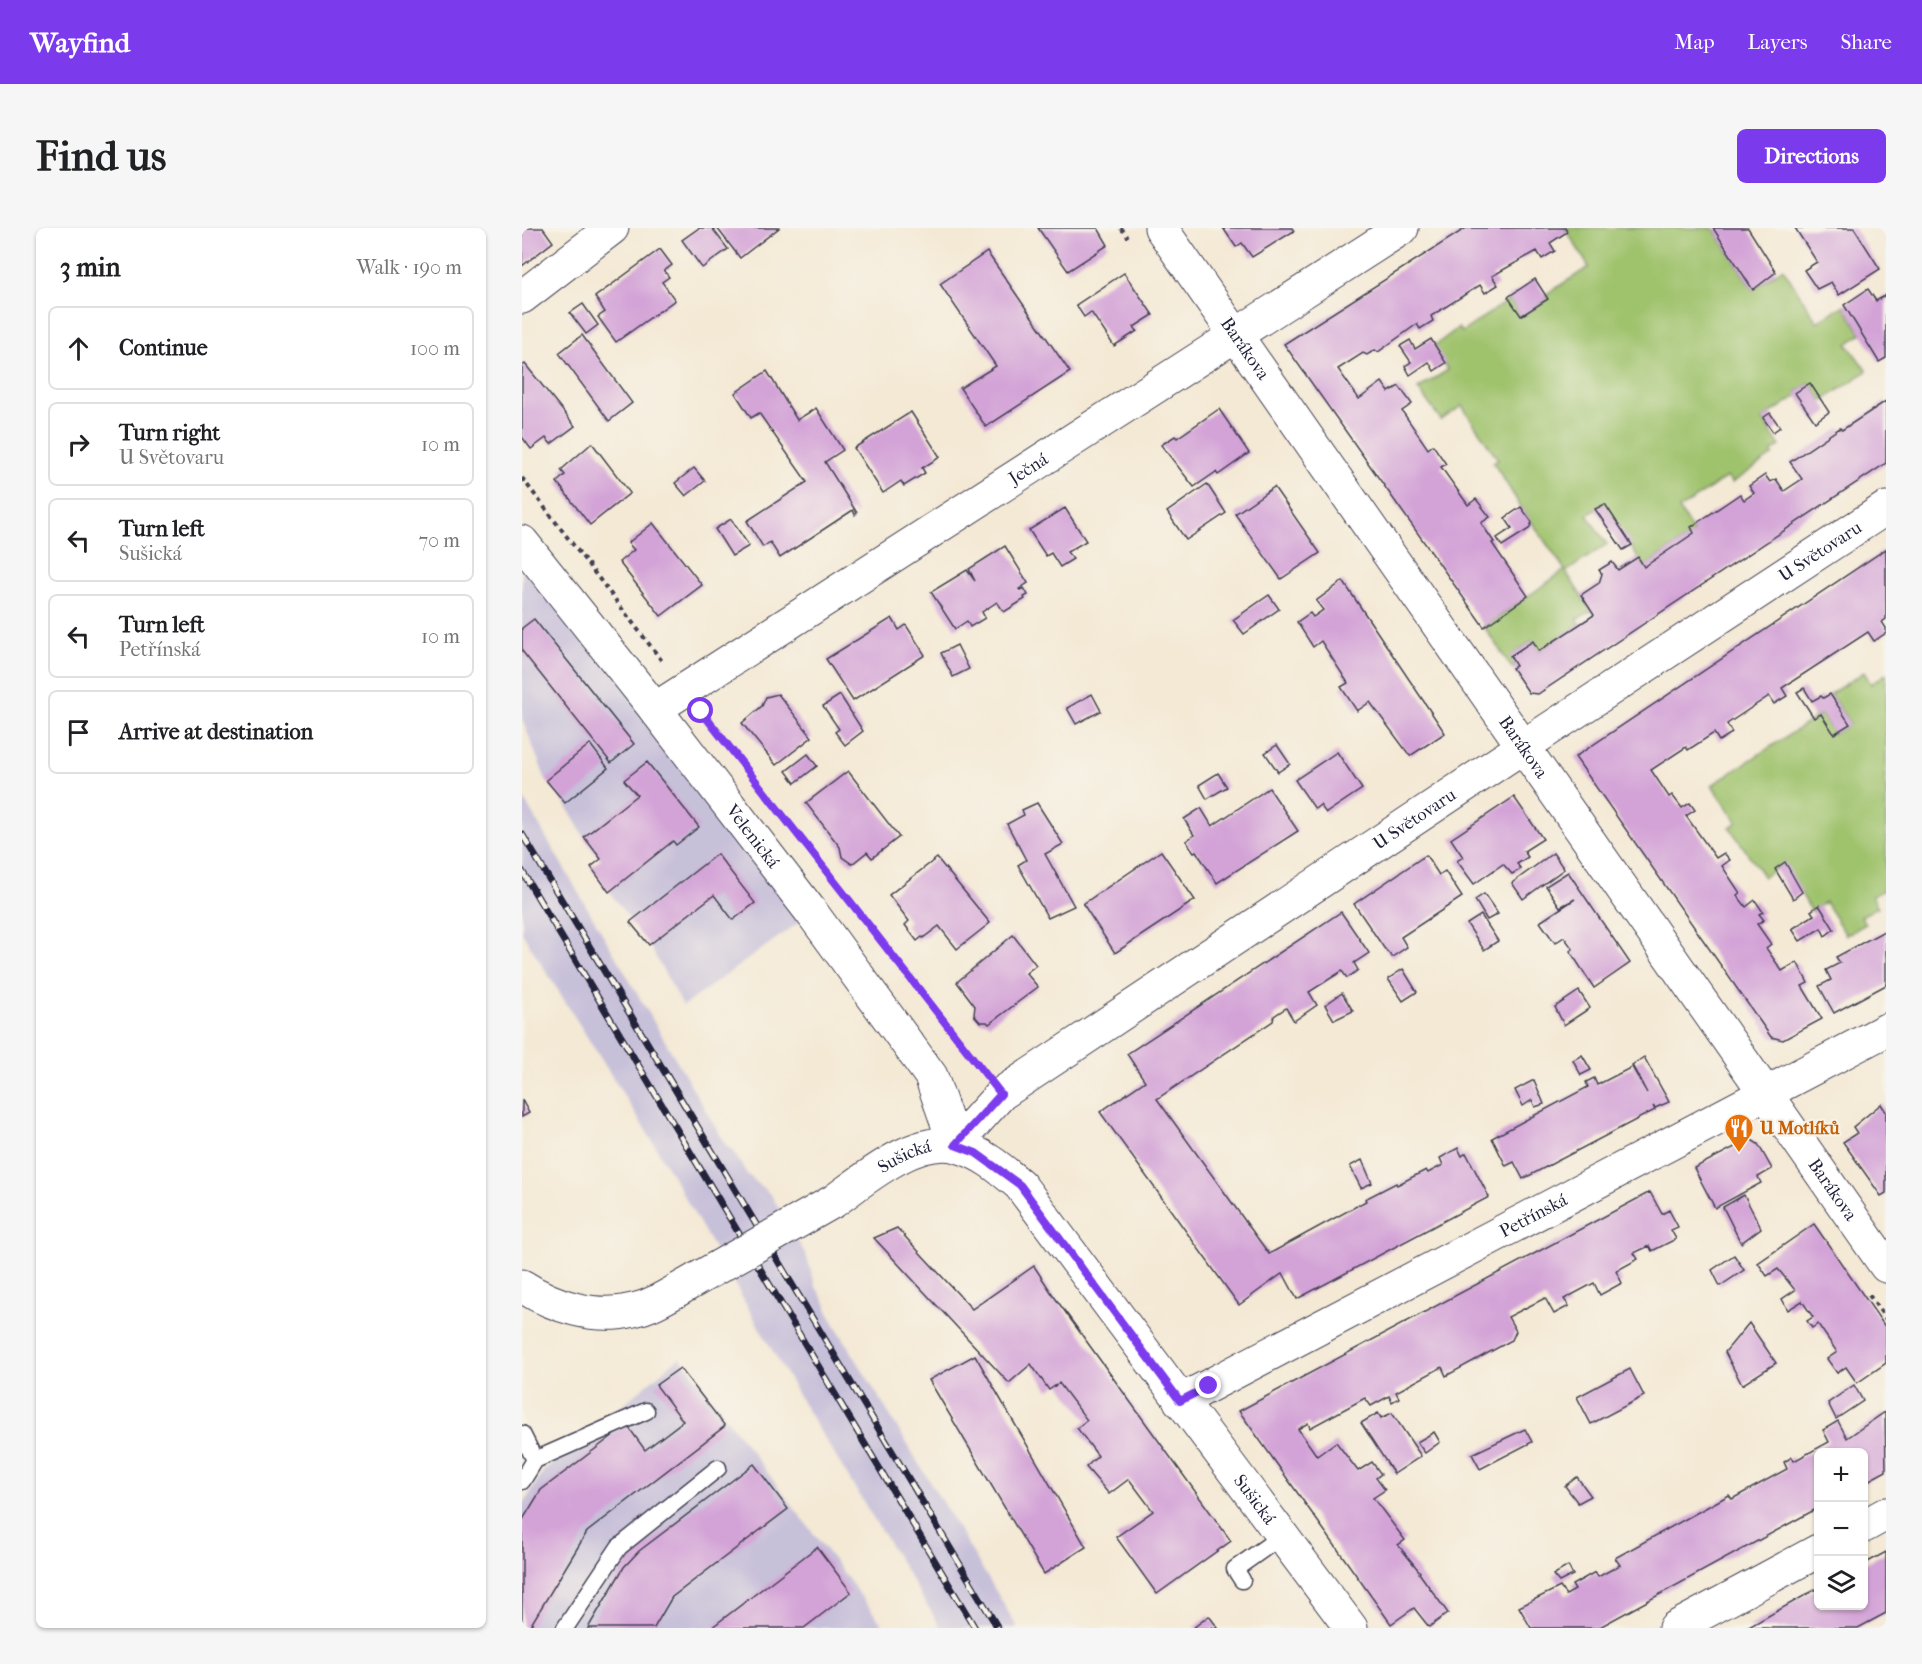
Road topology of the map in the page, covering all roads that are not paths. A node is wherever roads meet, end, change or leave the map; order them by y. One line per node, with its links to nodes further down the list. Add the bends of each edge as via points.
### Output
1 (612, 228): 4 (street)
2 (1161, 228): 5 (street, Barákova)
3 (1402, 228): 5 (street, Ječná)
4 (522, 297)
5 (1234, 335): 8 (street, Ječná); 9 (street, Barákova)
6 (1886, 508): 9 (street, U Světovaru)
7 (522, 542): 8 (street, Velenická)
8 (655, 709): 12 (street, Velenická, via 931,1076)
9 (1522, 747): 11 (street, Barákova); 12 (street, U Světovaru, via 1001,1094)
10 (1886, 1030): 11 (street, Petřínská)
11 (1766, 1093): 13 (street, Barákova); 15 (street, Petřínská)
12 (955, 1145): 14 (street, Sušická, bridge, via 917,1148 834,1201 655,1303 632,1311 608,1314 579,1309 547,1300); 15 (street, Sušická, via 976,1153 1020,1185)
13 (1886, 1266)
14 (522, 1286)
15 (1180, 1401): 23 (street, Sušická)
16 (646, 1412): 18 (lane)
17 (522, 1434): 18 (lane)
18 (535, 1460): 20 (lane)
19 (718, 1468): 26 (lane, via 619,1547)
20 (522, 1481)
21 (1886, 1514): 22 (street)
22 (1868, 1523)
23 (1283, 1535): 25 (lane, via 1234,1569); 27 (street, Sušická)
24 (1814, 1553): 28 (street)
25 (1242, 1580)
26 (565, 1628)
27 (1351, 1628)
28 (1675, 1628)

